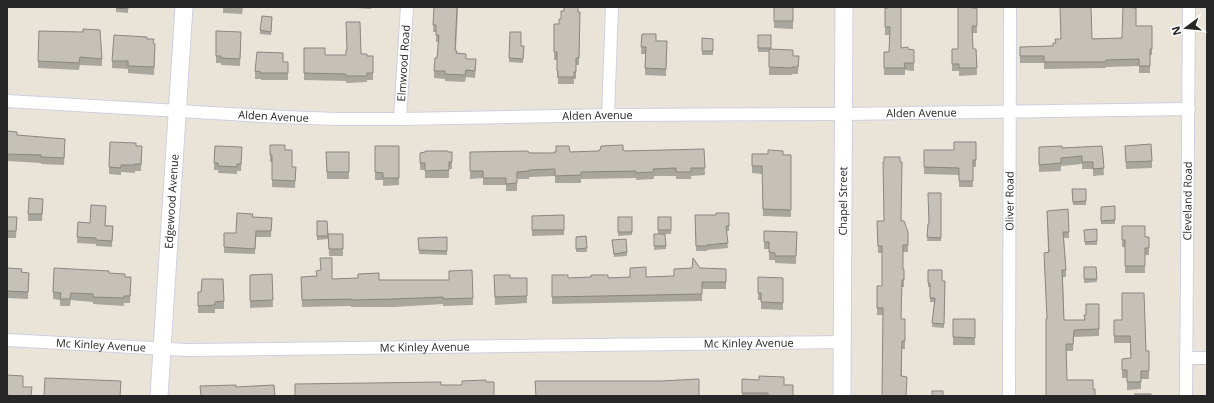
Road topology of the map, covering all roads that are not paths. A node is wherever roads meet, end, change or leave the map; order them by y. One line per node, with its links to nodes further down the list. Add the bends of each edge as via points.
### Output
1 (184, 7): 9 (street, Edgewood Avenue)
2 (407, 7): 13 (street, Elmwood Road)
3 (612, 7): 12 (street)
4 (844, 7): 11 (street, Chapel Street)
5 (1010, 7): 10 (street, Oliver Road)
6 (1189, 7): 8 (street, Cleveland Road)
7 (7, 101): 9 (street, Alden Avenue)
8 (1189, 109): 10 (street, Alden Avenue); 17 (street, Cleveland Road)
9 (178, 111): 13 (street, Alden Avenue, via 314,118); 16 (street, Edgewood Avenue)
10 (1010, 111): 11 (street, Alden Avenue); 21 (street, Oliver Road)
11 (843, 114): 12 (street, Alden Avenue); 15 (street, Chapel Street)
12 (608, 115): 13 (street, Alden Avenue)
13 (400, 119)
14 (7, 340): 16 (street, Mc Kinley Avenue)
15 (843, 342): 16 (street, Mc Kinley Avenue); 20 (street, Chapel Street)
16 (162, 349): 19 (street, Edgewood Avenue)
17 (1186, 358): 18 (street); 22 (street, Cleveland Road)
18 (1207, 358)
19 (159, 396)
20 (842, 396)
21 (1009, 396)
22 (1186, 396)

